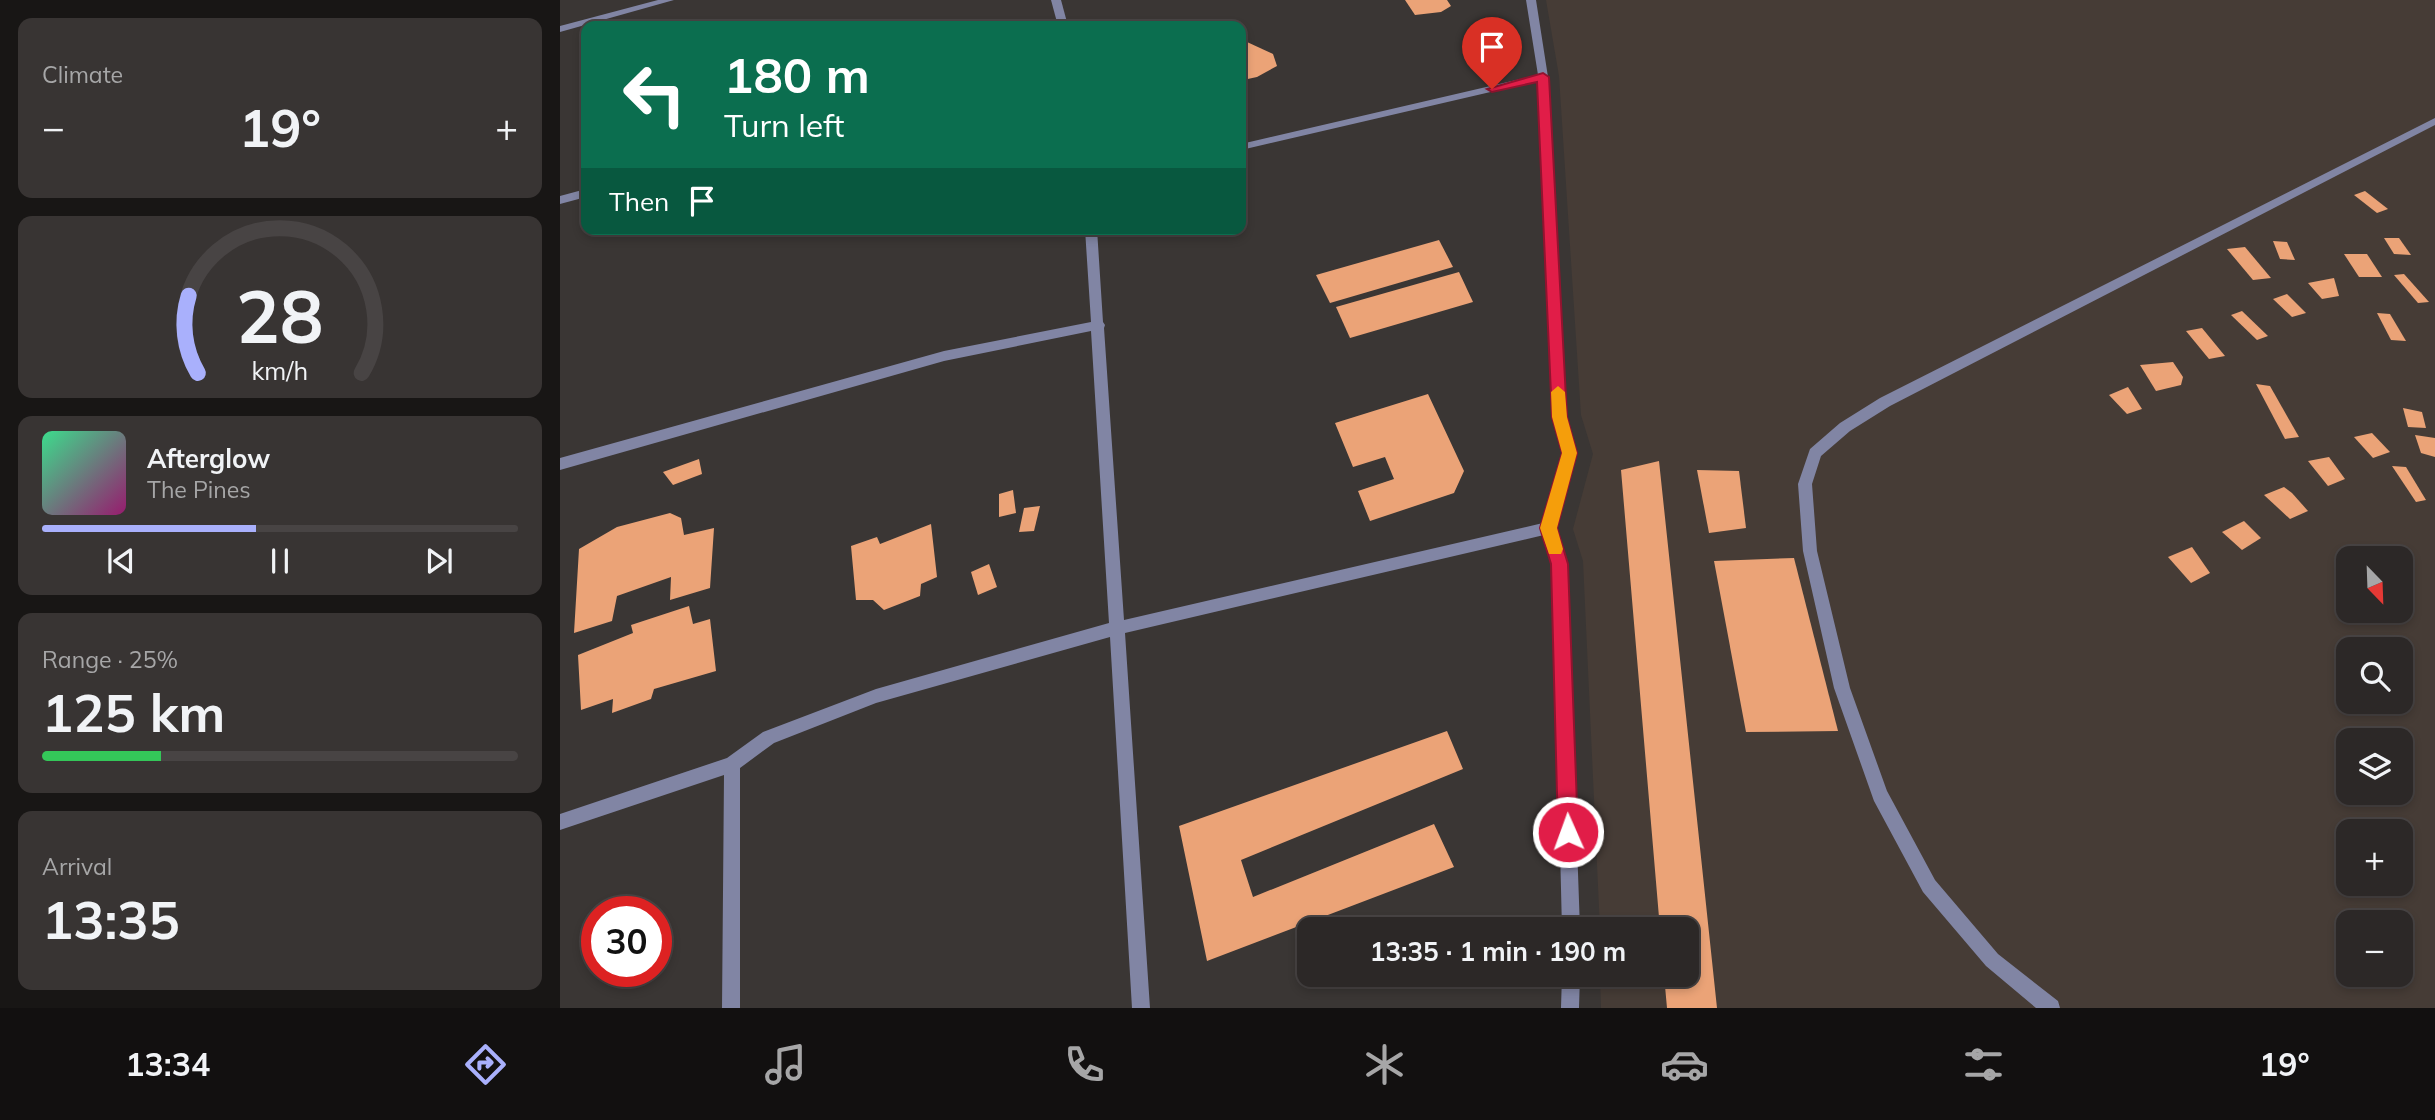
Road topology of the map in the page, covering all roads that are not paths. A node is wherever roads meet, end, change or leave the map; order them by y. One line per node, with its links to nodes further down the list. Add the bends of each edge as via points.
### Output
1 (669, 0): 4 (street)
2 (1056, 0): 5 (street)
3 (1531, 0): 8 (street)
4 (590, 21)
5 (1062, 21)
6 (581, 23): 7 (street)
7 (560, 29)
8 (1543, 77): 10 (street); 16 (street, via 1559,417 1569,453)
9 (2435, 121): 25 (street, via 1885,402 1845,426 1815,453 1805,484 1810,551 1842,688 1880,795 1928,886 1992,960)
10 (1246, 146)
11 (581, 194): 12 (street)
12 (560, 200)
13 (1092, 235): 14 (street)
14 (1099, 325): 15 (street, via 944,356); 17 (street)
15 (560, 464)
16 (1549, 528): 17 (street); 20 (street, via 1560,564)
17 (1118, 628): 18 (street, via 876,696 769,737); 23 (street)
18 (732, 764): 19 (street); 22 (street)
19 (560, 822)
20 (1570, 917)
21 (1570, 987): 24 (street)
22 (731, 1008)
23 (1141, 1008)
24 (1570, 1008)
25 (2051, 1008)

